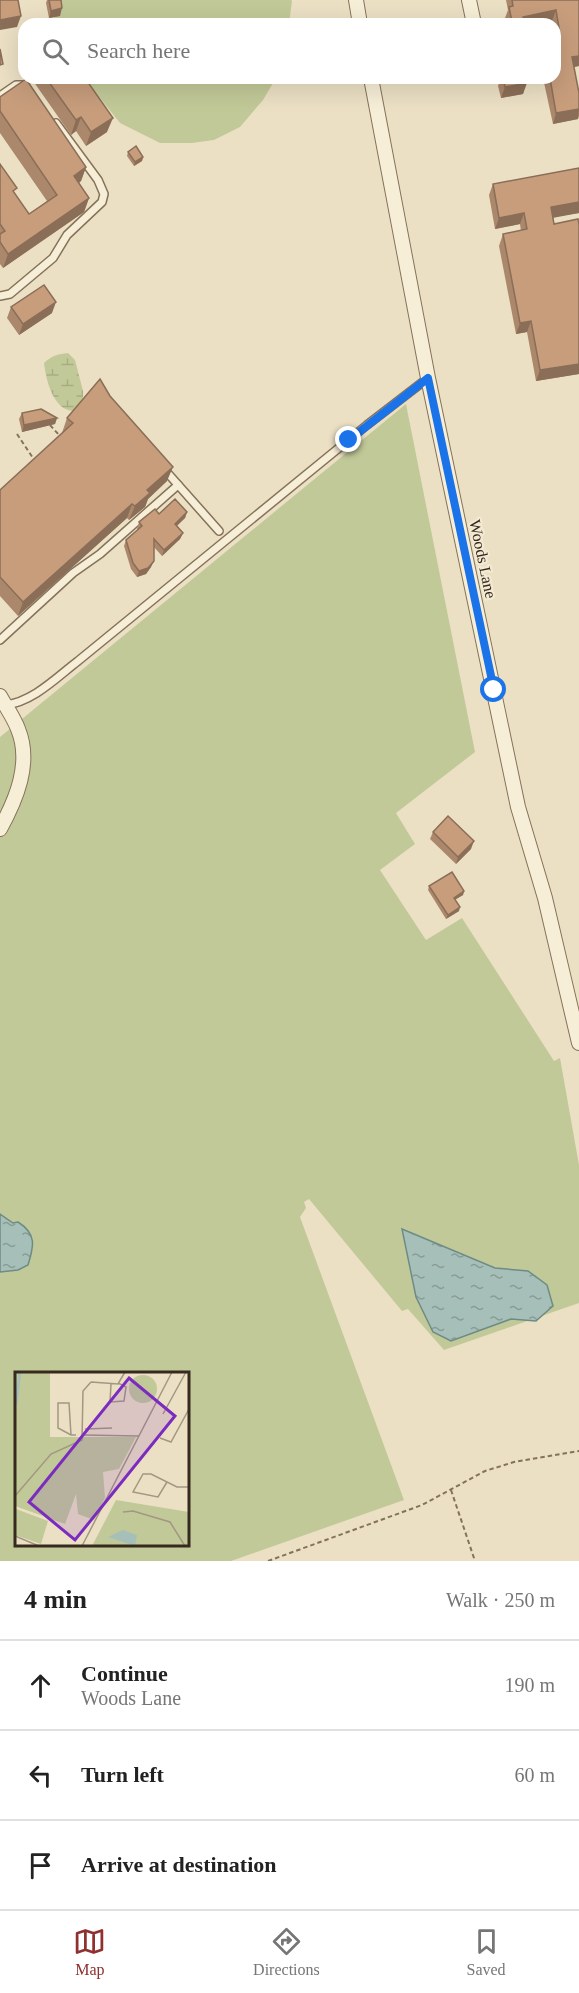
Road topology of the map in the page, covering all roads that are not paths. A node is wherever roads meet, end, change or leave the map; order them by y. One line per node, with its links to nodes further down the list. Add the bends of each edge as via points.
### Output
1 (356, 0): 3 (street)
2 (470, 0): 4 (street)
3 (359, 18)
4 (473, 18)
5 (372, 84): 10 (street, Woods Lane)
6 (28, 87): 7 (lane, via 16,85)
7 (0, 96)
8 (49, 115): 9 (lane, via 98,180 104,194 102,202 67,235 53,258 10,294)
9 (0, 296)
10 (428, 378): 15 (lane, via 78,661 33,695 16,704); 17 (street, Woods Lane, via 518,807 545,898)
11 (155, 459): 12 (lane)
12 (178, 485): 13 (lane); 14 (lane)
13 (219, 531)
14 (0, 640)
15 (3, 701): 16 (street, via 19,730 23,760 13,806)
16 (0, 829)
17 (579, 1042)

